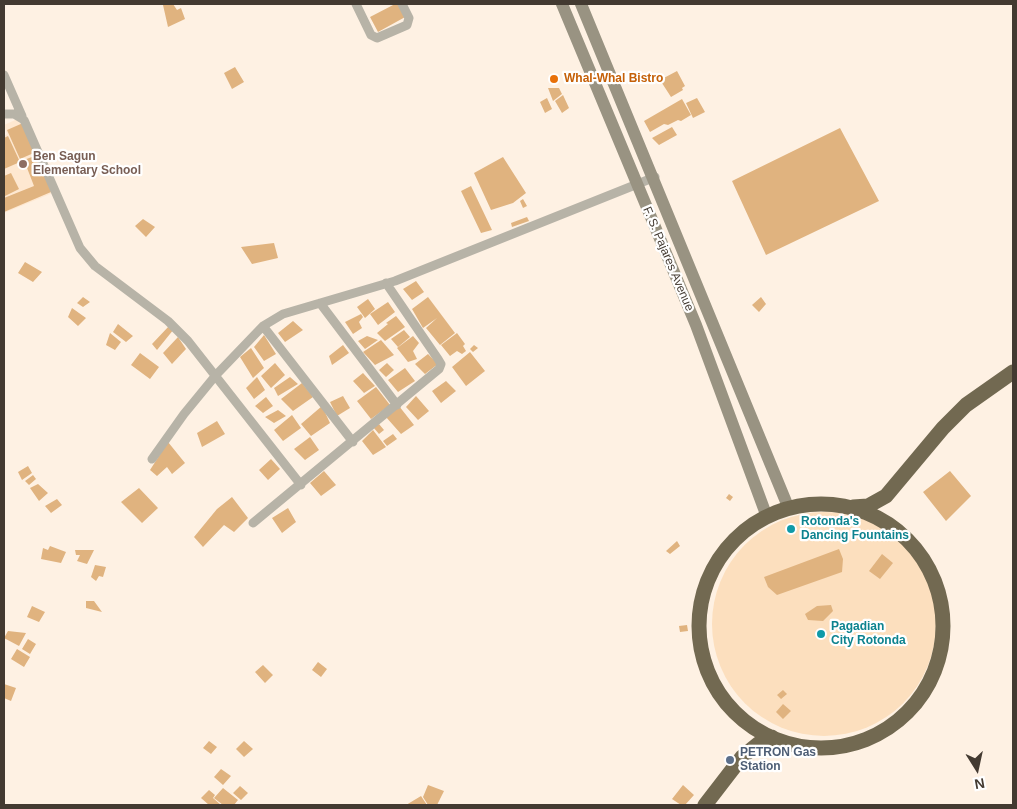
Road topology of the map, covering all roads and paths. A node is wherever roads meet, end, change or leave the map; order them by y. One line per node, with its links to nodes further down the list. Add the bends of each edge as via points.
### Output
1 (356, 4): 2 (street, via 371,34 377,38 406,26 409,18)
2 (402, 4)
3 (562, 4): 7 (main road, F. S. Pajares Avenue)
4 (581, 4): 6 (main road, F. S. Pajares Avenue)
5 (4, 76): 9 (street)
6 (613, 79): 7 (main road); 10 (main road, F. S. Pajares Avenue)
7 (596, 86): 11 (main road, F. S. Pajares Avenue)
8 (4, 114): 9 (street)
9 (22, 116): 16 (street, via 80,248 95,266 168,321)
10 (654, 177): 11 (street); 22 (main road, F. S. Pajares Avenue)
11 (637, 185): 12 (street); 24 (main road, F. S. Pajares Avenue, via 696,325)
12 (386, 283): 13 (street); 17 (street, via 441,364 436,373)
13 (320, 303): 14 (street, via 283,314); 17 (street)
14 (263, 326): 16 (street); 18 (street)
15 (1013, 372): 21 (highway, via 966,405 942,428)
16 (216, 375): 19 (street); 20 (street)
17 (397, 405): 18 (street)
18 (353, 442): 20 (street)
19 (152, 460)
20 (301, 485): 25 (street)
21 (894, 488): 23 (highway, via 877,502); 26 (highway, via 889,509)
22 (789, 508): 23 (highway, via 819,504); 24 (highway)
23 (849, 508): 26 (highway, via 865,512)
24 (767, 517): 27 (highway, via 748,528 718,560 700,608 700,644 705,666 718,692)
25 (253, 523)
26 (894, 528): 28 (highway, via 926,564 940,601 942,641 926,687 894,722 851,743 803,746)
27 (742, 719): 28 (highway); 29 (highway, via 746,734)
28 (772, 737): 29 (highway)
29 (742, 757): 30 (highway)
30 (705, 805)

